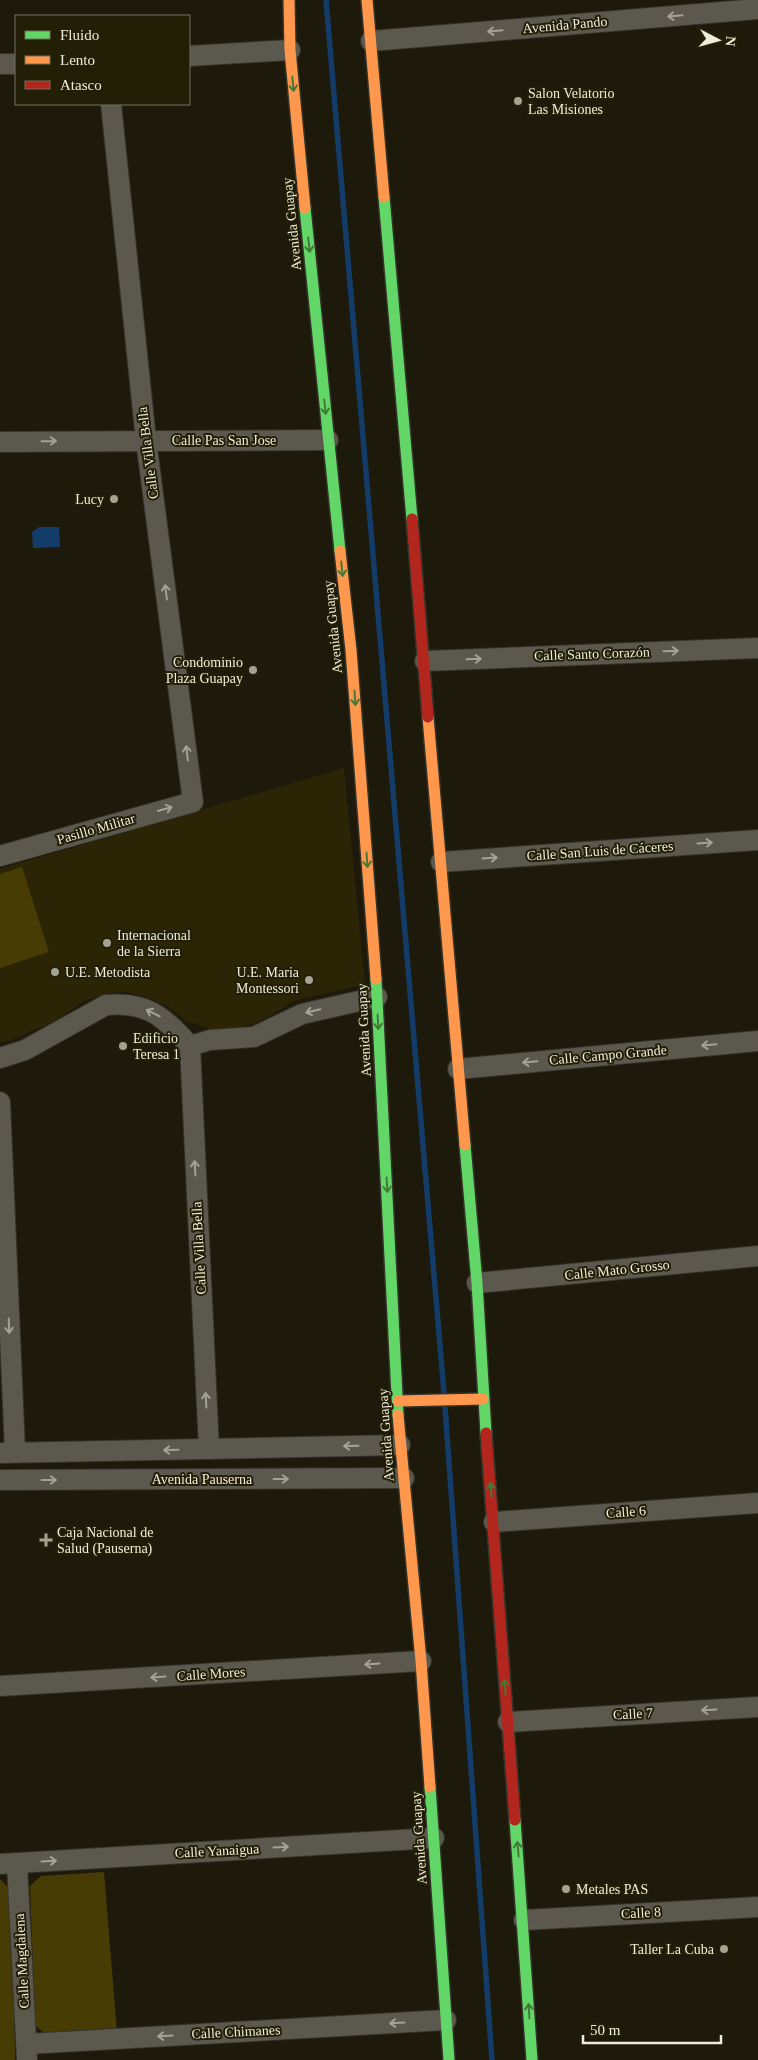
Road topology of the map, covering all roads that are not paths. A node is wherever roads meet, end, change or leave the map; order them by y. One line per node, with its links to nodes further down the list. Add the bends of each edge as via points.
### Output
1 (289, 0): 5 (main road, Avenida Guapay)
2 (367, 0): 4 (main road)
3 (758, 9): 4 (street, Avenida Pando, one-way to 4)
4 (371, 41): 14 (main road)
5 (290, 50): 6 (street); 11 (main road, Avenida Guapay, one-way to 11)
6 (190, 56)
7 (0, 64): 8 (street)
8 (15, 64)
9 (110, 105): 10 (street, Calle Villa Bella)
10 (146, 440): 11 (street, Calle Pas San Jose); 12 (street, Calle Pas San Jose, one-way to 10); 15 (street, Calle Villa Bella, one-way to 10)
11 (328, 440): 19 (main road, Avenida Guapay, one-way to 19, via 351,650)
12 (0, 442)
13 (758, 648): 14 (street, Calle Santo Corazón, one-way to 13)
14 (425, 661): 18 (main road)
15 (193, 802): 17 (street, Pasillo Militar, one-way to 15)
16 (758, 840): 18 (street, Calle San Luis de Cáceres, one-way to 16)
17 (0, 856)
18 (442, 862): 23 (main road)
19 (377, 997): 21 (street, one-way to 21, via 302,1014 254,1037 210,1040); 28 (main road, Avenida Guapay, one-way to 28)
20 (758, 1041): 23 (street, Calle Campo Grande, one-way to 23)
21 (190, 1046): 22 (street, one-way to 22, via 157,1014 121,1003 106,1004 25,1050); 30 (street, Calle Villa Bella, one-way to 21)
22 (0, 1058)
23 (458, 1069): 26 (main road)
24 (0, 1102): 32 (street, one-way to 32)
25 (758, 1256): 26 (street, Calle Mato Grosso)
26 (477, 1283): 27 (main road)
27 (483, 1399): 28 (main road); 37 (main road, one-way to 27)
28 (398, 1401): 29 (main road, Avenida Guapay)
29 (400, 1445): 30 (street, Avenida Pauserna, one-way to 30); 33 (main road, Avenida Guapay)
30 (209, 1449): 31 (street, Avenida Pauserna, one-way to 31)
31 (112, 1451): 32 (street, Avenida Pauserna); 34 (street)
32 (7, 1452)
33 (404, 1478): 34 (street, Avenida Pauserna, one-way to 33); 38 (main road, Avenida Guapay)
34 (112, 1479): 35 (street, Avenida Pauserna, one-way to 34)
35 (0, 1480)
36 (758, 1503): 37 (street, Calle 6)
37 (494, 1522): 41 (main road, one-way to 37)
38 (421, 1661): 39 (street, Calle Mores, one-way to 39); 42 (main road, Avenida Guapay)
39 (0, 1686)
40 (758, 1707): 41 (street, Calle 7, one-way to 41)
41 (508, 1722): 45 (main road, one-way to 41)
42 (434, 1838): 43 (street, Calle Yanaigua, one-way to 42); 46 (main road, Avenida Guapay)
43 (8, 1863): 47 (street, Calle Magdalena)
44 (758, 1907): 45 (street, Calle 8)
45 (524, 1920): 49 (main road, one-way to 45)
46 (446, 2020): 47 (street, Calle Chimanes, one-way to 47); 48 (main road, Avenida Guapay)
47 (27, 2052)
48 (449, 2060)
49 (532, 2060)

